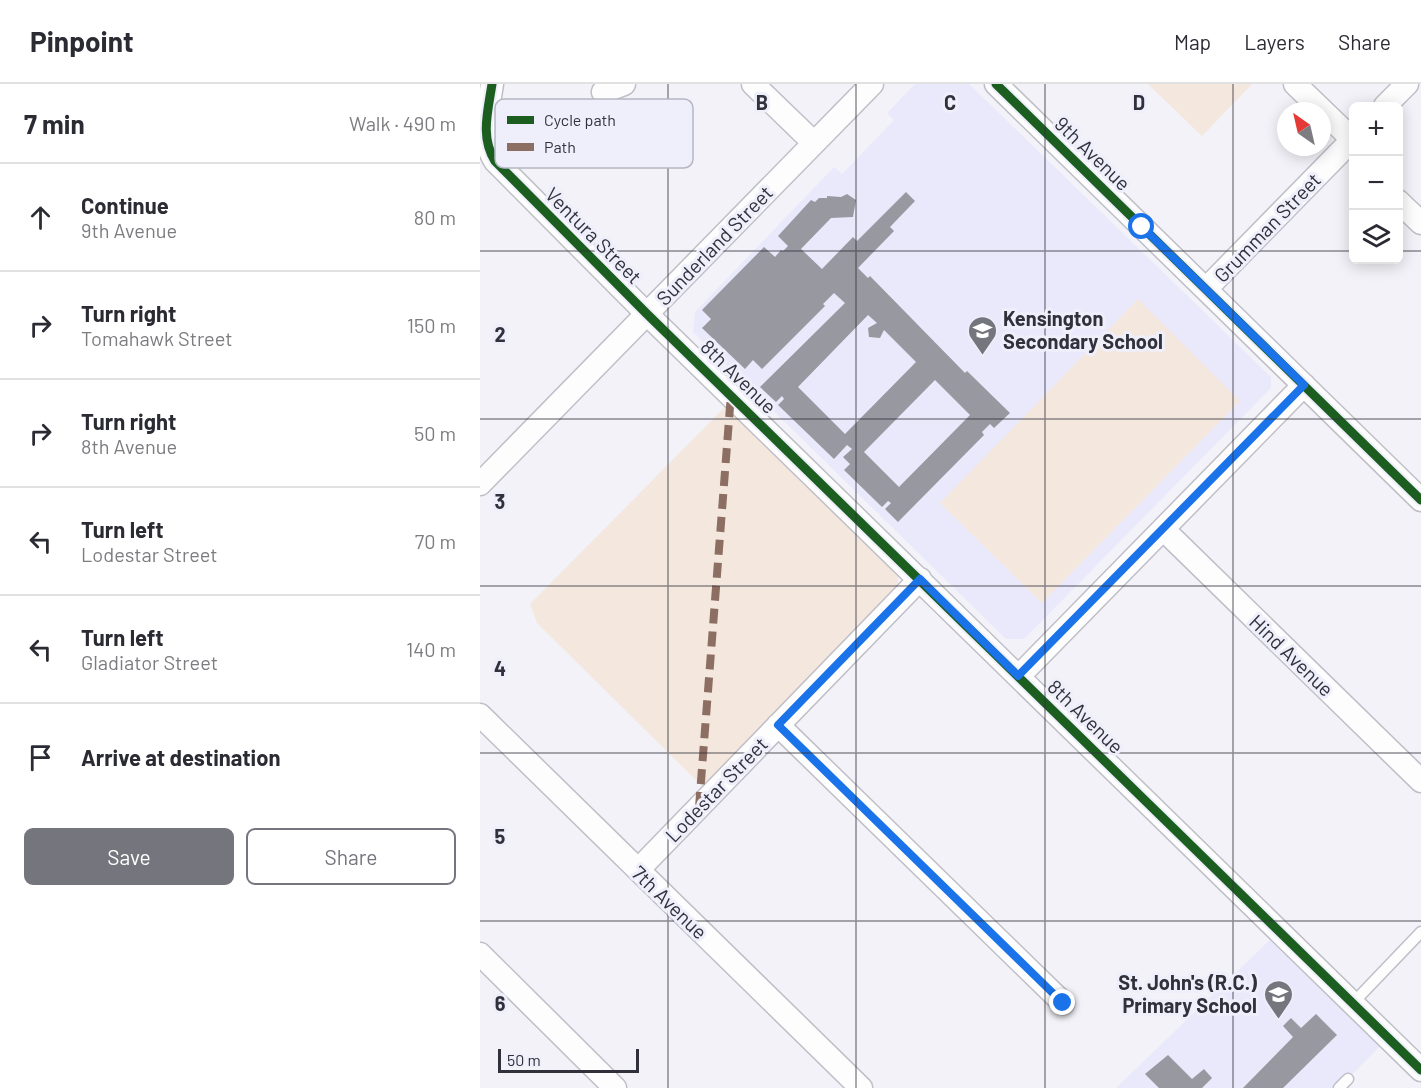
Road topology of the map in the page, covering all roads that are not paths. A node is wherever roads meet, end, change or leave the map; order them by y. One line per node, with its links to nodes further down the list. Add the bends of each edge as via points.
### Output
1 (492, 84): 13 (street, Ventura Street, via 485,131)
2 (624, 84): 8 (street)
3 (753, 84): 10 (street)
4 (872, 84): 10 (street, Sunderland Street)
5 (996, 84): 17 (street, 9th Avenue)
6 (1295, 84): 11 (street)
7 (1407, 84): 9 (street)
8 (603, 92)
9 (1389, 102)
10 (814, 143): 18 (street, Sunderland Street)
11 (1349, 144)
12 (1349, 148): 17 (street, Grumman Street)
13 (495, 162)
14 (501, 168): 18 (street, Ventura Street)
15 (1403, 206): 16 (street)
16 (1421, 223)
17 (1206, 289): 19 (street, 9th Avenue)
18 (647, 314): 20 (street, Sunderland Street); 23 (street, 8th Avenue)
19 (1304, 385): 21 (street, 9th Avenue); 22 (street)
20 (480, 484)
21 (1421, 500)
22 (1163, 529): 24 (street); 27 (street, Hind Avenue)
23 (920, 579): 24 (street, 8th Avenue); 26 (street, Lodestar Street)
24 (1018, 676): 32 (street, 8th Avenue)
25 (480, 715): 28 (street, 7th Avenue)
26 (778, 725): 28 (street, Lodestar Street); 31 (street)
27 (1421, 781)
28 (638, 870): 36 (street, 7th Avenue)
29 (1421, 932): 32 (lane)
30 (480, 954): 35 (street)
31 (1063, 1003)
32 (1353, 1003): 33 (street, 8th Avenue)
33 (1421, 1070)
34 (1348, 1079): 37 (lane)
35 (615, 1088)
36 (861, 1088)
37 (1339, 1088)

